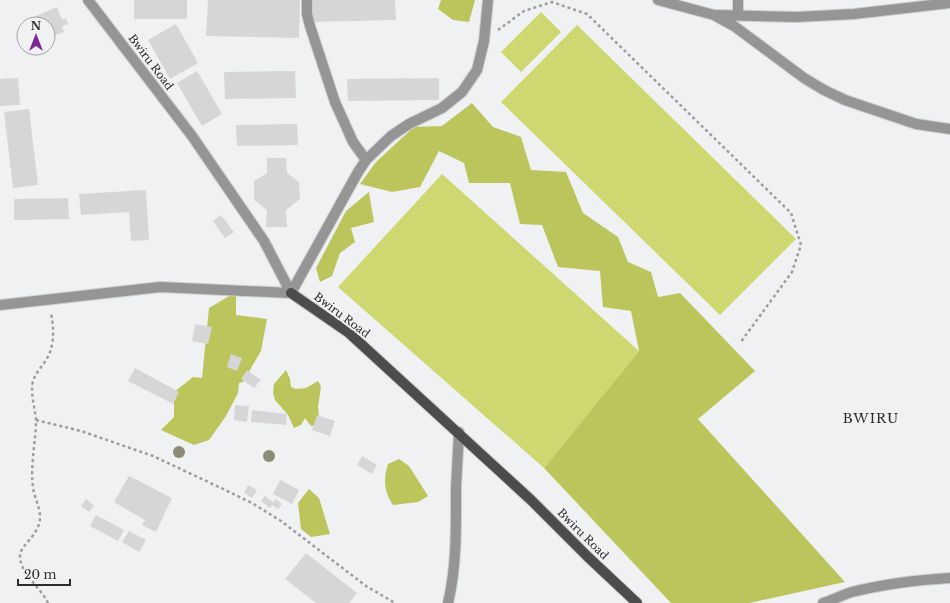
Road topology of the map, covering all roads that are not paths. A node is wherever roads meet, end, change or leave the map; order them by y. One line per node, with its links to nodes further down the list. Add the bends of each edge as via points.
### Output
1 (88, 0): 11 (street, Bwiru Road, via 192,136 264,241)
2 (306, 0): 10 (street, via 310,26 335,102 353,142)
3 (488, 0): 10 (street, via 484,41 477,70 462,92 442,108 391,136)
4 (658, 0): 7 (street)
5 (738, 0): 8 (street)
6 (950, 2): 8 (street, via 854,14 797,17)
7 (714, 15): 8 (street); 9 (street, via 734,26 824,90 916,124)
8 (738, 15)
9 (950, 129)
10 (366, 160): 11 (street)
11 (291, 293): 12 (street, via 160,287); 13 (main road, Bwiru Road, via 349,334)
12 (0, 306)
13 (459, 432): 15 (street, via 456,486 457,541); 16 (main road, Bwiru Road)
14 (950, 578): 17 (street, via 878,586)
15 (448, 603)
16 (637, 603)
17 (823, 603)

